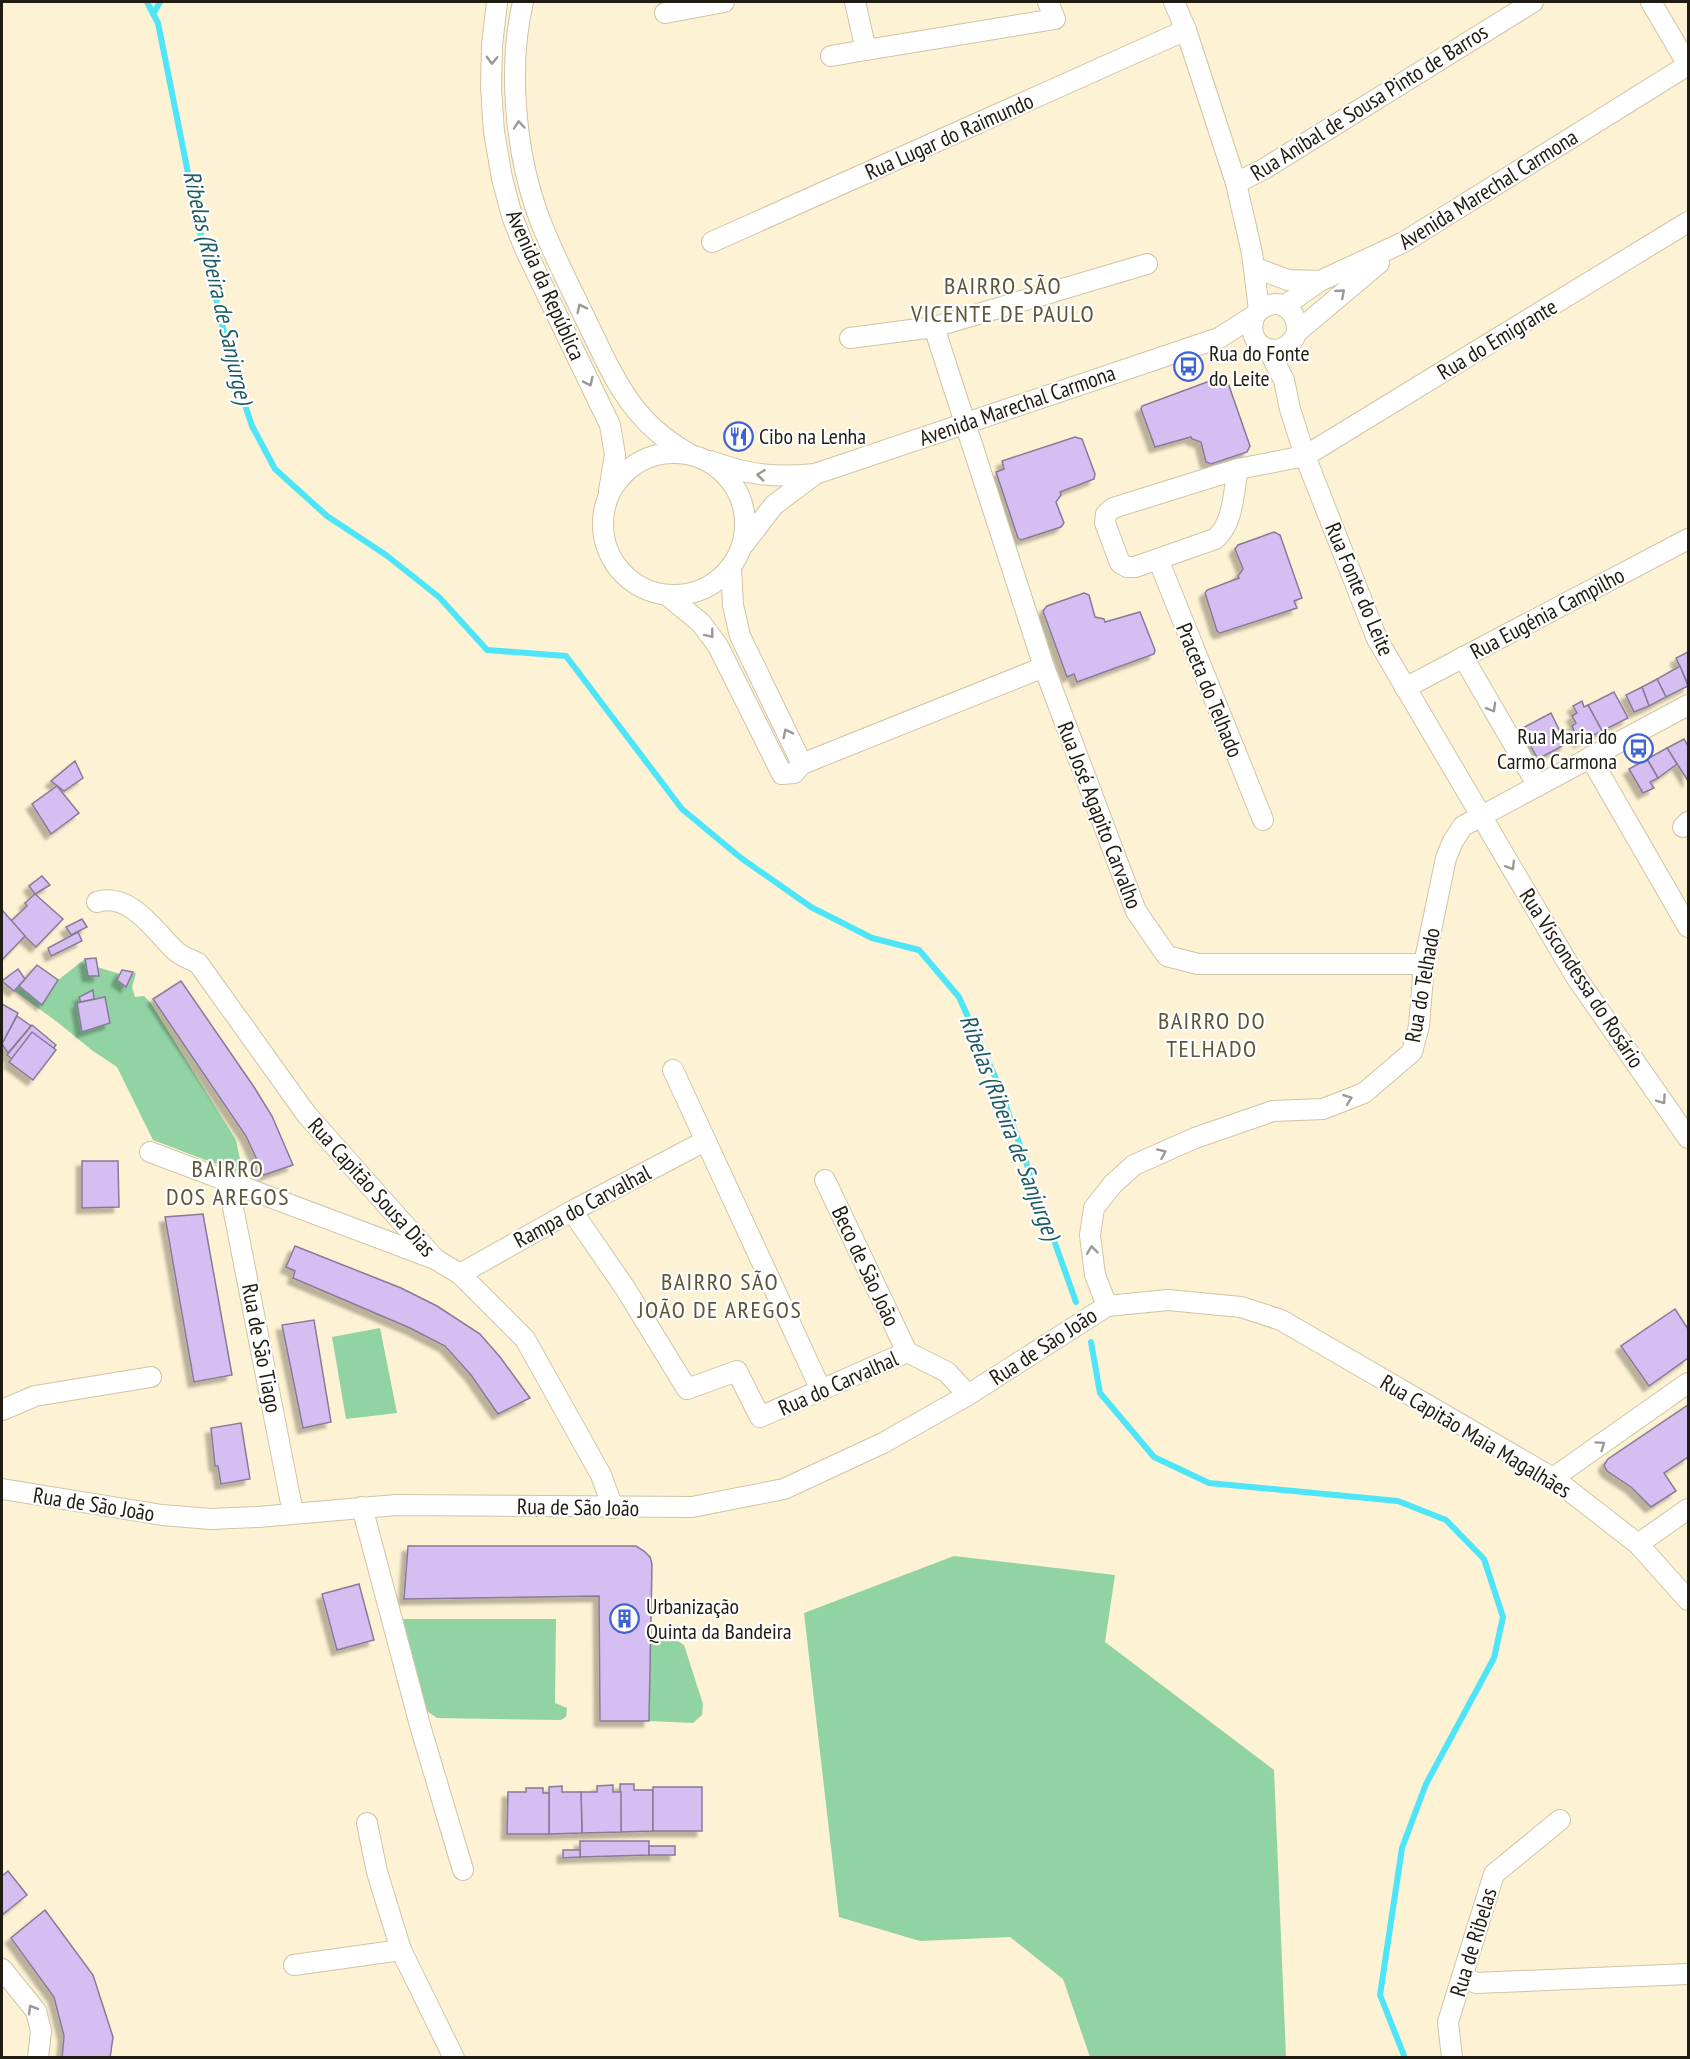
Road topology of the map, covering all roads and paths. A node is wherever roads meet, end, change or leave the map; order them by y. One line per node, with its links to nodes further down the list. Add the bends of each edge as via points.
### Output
1 (497, 2): 34 (street, Avenida da República, one-way to 34, via 491,88 502,178 525,249 610,425 615,455)
2 (523, 2): 29 (street, Avenida da República, one-way to 2, via 659,435 636,411 606,361 536,208 519,133 516,92)
3 (724, 2): 9 (street)
4 (855, 2): 11 (street)
5 (1048, 2): 11 (street, via 1055,19)
6 (1173, 2): 10 (street)
7 (1533, 2): 14 (street, Rua Aníbal de Sousa Pinto de Barros)
8 (1651, 2): 13 (street)
9 (665, 13)
10 (1186, 30): 14 (street); 16 (street, Rua Lugar do Raimundo)
11 (866, 50): 12 (street)
12 (831, 56)
13 (1688, 65): 17 (street, Avenida Marechal Carmona)
14 (1236, 183): 18 (street)
15 (1689, 222): 30 (street, Rua do Emigrante)
16 (712, 242)
17 (1404, 243): 20 (street, Avenida Marechal Carmona); 25 (street, one-way to 17, via 1353,283)
18 (1257, 262): 20 (street, via 1288,280); 21 (street)
19 (1147, 264): 22 (street)
20 (1320, 281): 21 (street, Avenida Marechal Carmona)
21 (1269, 309): 24 (street, Avenida Marechal Carmona); 25 (street, via 1295,317); 26 (street, via 1252,329)
22 (934, 327): 23 (street); 28 (street, Rua José Agapito Carvalho)
23 (850, 338)
24 (1218, 338): 26 (street); 28 (street, Avenida Marechal Carmona)
25 (1294, 338): 26 (street, via 1283,348); 27 (street)
26 (1263, 346): 27 (street)
27 (1284, 380): 30 (street, Rua Fonte do Leite)
28 (964, 423): 33 (street, Avenida Marechal Carmona); 41 (street, Rua José Agapito Carvalho)
29 (688, 453): 31 (street); 34 (street, via 664,452 642,459 623,472)
30 (1305, 456): 32 (street); 42 (street, Rua Fonte do Leite, via 1377,639)
31 (710, 461): 33 (street, Avenida Marechal Carmona, one-way to 31, via 765,476); 36 (street, via 728,477 741,498 746,522)
32 (1238, 469): 37 (street, via 1223,532 1215,539); 37 (street, via 1113,508 1106,514 1105,523 1120,563 1135,567)
33 (815, 474): 36 (street, Avenida Marechal Carmona, via 774,505)
34 (609, 491): 39 (street, via 602,513 603,537 610,559 625,577 644,589)
35 (1689, 539): 40 (street, Rua Eugénia Campilho)
36 (742, 546): 38 (street)
37 (1158, 559): 48 (street, Praceta do Telhado)
38 (731, 568): 39 (street, via 713,584 690,594); 45 (street, one-way to 38, via 740,636 733,606)
39 (667, 596): 45 (street, one-way to 45, via 701,623 718,646 782,774 794,773)
40 (1463, 657): 42 (street, Rua Eugénia Campilho); 46 (street, one-way to 46)
41 (1044, 667): 45 (street); 51 (street, Rua José Agapito Carvalho, via 1136,910 1167,957 1198,964)
42 (1405, 688): 47 (street, Rua Fonte do Leite)
43 (1689, 705): 44 (street, Rua do Telhado)
44 (1590, 757): 46 (street, Rua do Telhado); 50 (street)
45 (802, 764)
46 (1538, 786): 47 (street, Rua do Telhado)
47 (1481, 816): 51 (street, Rua do Telhado, via 1463,826 1446,858); 53 (street, Rua Viscondessa do Rosário, one-way to 53, via 1576,977)
48 (1263, 820)
49 (97, 902): 59 (street, Rua Capitão Sousa Dias, via 119,902 146,918 178,953 198,963 308,1115)
50 (1689, 927)
51 (1424, 964): 61 (street, Rua do Telhado, one-way to 51, via 1095,1275 1090,1235 1094,1208 1113,1184 1134,1165 1195,1138 1273,1111 1323,1109 1365,1093 1413,1052)
52 (673, 1070): 54 (street)
53 (1689, 1137)
54 (705, 1141): 58 (street, Rampa do Carvalhal); 65 (street)
55 (150, 1152): 57 (street)
56 (825, 1180): 62 (street, Beco de São João)
57 (228, 1182): 59 (street); 73 (street, Rua de São Tiago)
58 (572, 1211): 60 (street, Rampa do Carvalhal); 65 (street, Rua do Carvalhal, via 687,1389 737,1371 760,1417)
59 (435, 1259): 60 (street, Rua Capitão Sousa Dias)
60 (460, 1274): 71 (street, Rua Capitão Sousa Dias, via 525,1339 601,1475)
61 (1107, 1306): 66 (street, Rua de São João); 68 (street, Rua Capitão Maia Magalhães, via 1168,1300 1240,1307 1281,1320)
62 (907, 1352): 65 (street, Rua do Carvalhal); 66 (street, Rua do Carvalhal, via 947,1372)
63 (151, 1377): 67 (street, via 35,1396)
64 (1689, 1383): 68 (street, one-way to 64)
65 (821, 1390)
66 (968, 1395): 71 (street, Rua de São João, via 883,1443 784,1489 692,1507)
67 (2, 1410)
68 (1553, 1478): 74 (street, Rua Capitão Maia Magalhães)
69 (2, 1489): 73 (street, Rua de São João, via 162,1515 211,1519)
70 (362, 1507): 71 (street, Rua de São João); 73 (street, Rua de São João); 78 (street)
71 (613, 1508)
72 (1689, 1509): 74 (street)
73 (293, 1514)
74 (1638, 1544): 75 (street, Rua Capitão Maia Magalhães)
75 (1689, 1600)
76 (1560, 1820): 82 (street, Rua de Ribelas, via 1494,1874)
77 (367, 1823): 79 (street, via 377,1872)
78 (463, 1870)
79 (401, 1950): 80 (street); 85 (street)
80 (294, 1965)
81 (2, 1969): 84 (street, one-way to 81, via 41,2031 36,2012)
82 (1464, 1972): 83 (street, via 1476,1983); 86 (street, Rua de Ribelas, via 1448,2022)
83 (1689, 1974)
84 (38, 2058)
85 (454, 2058)
86 (1452, 2058)

